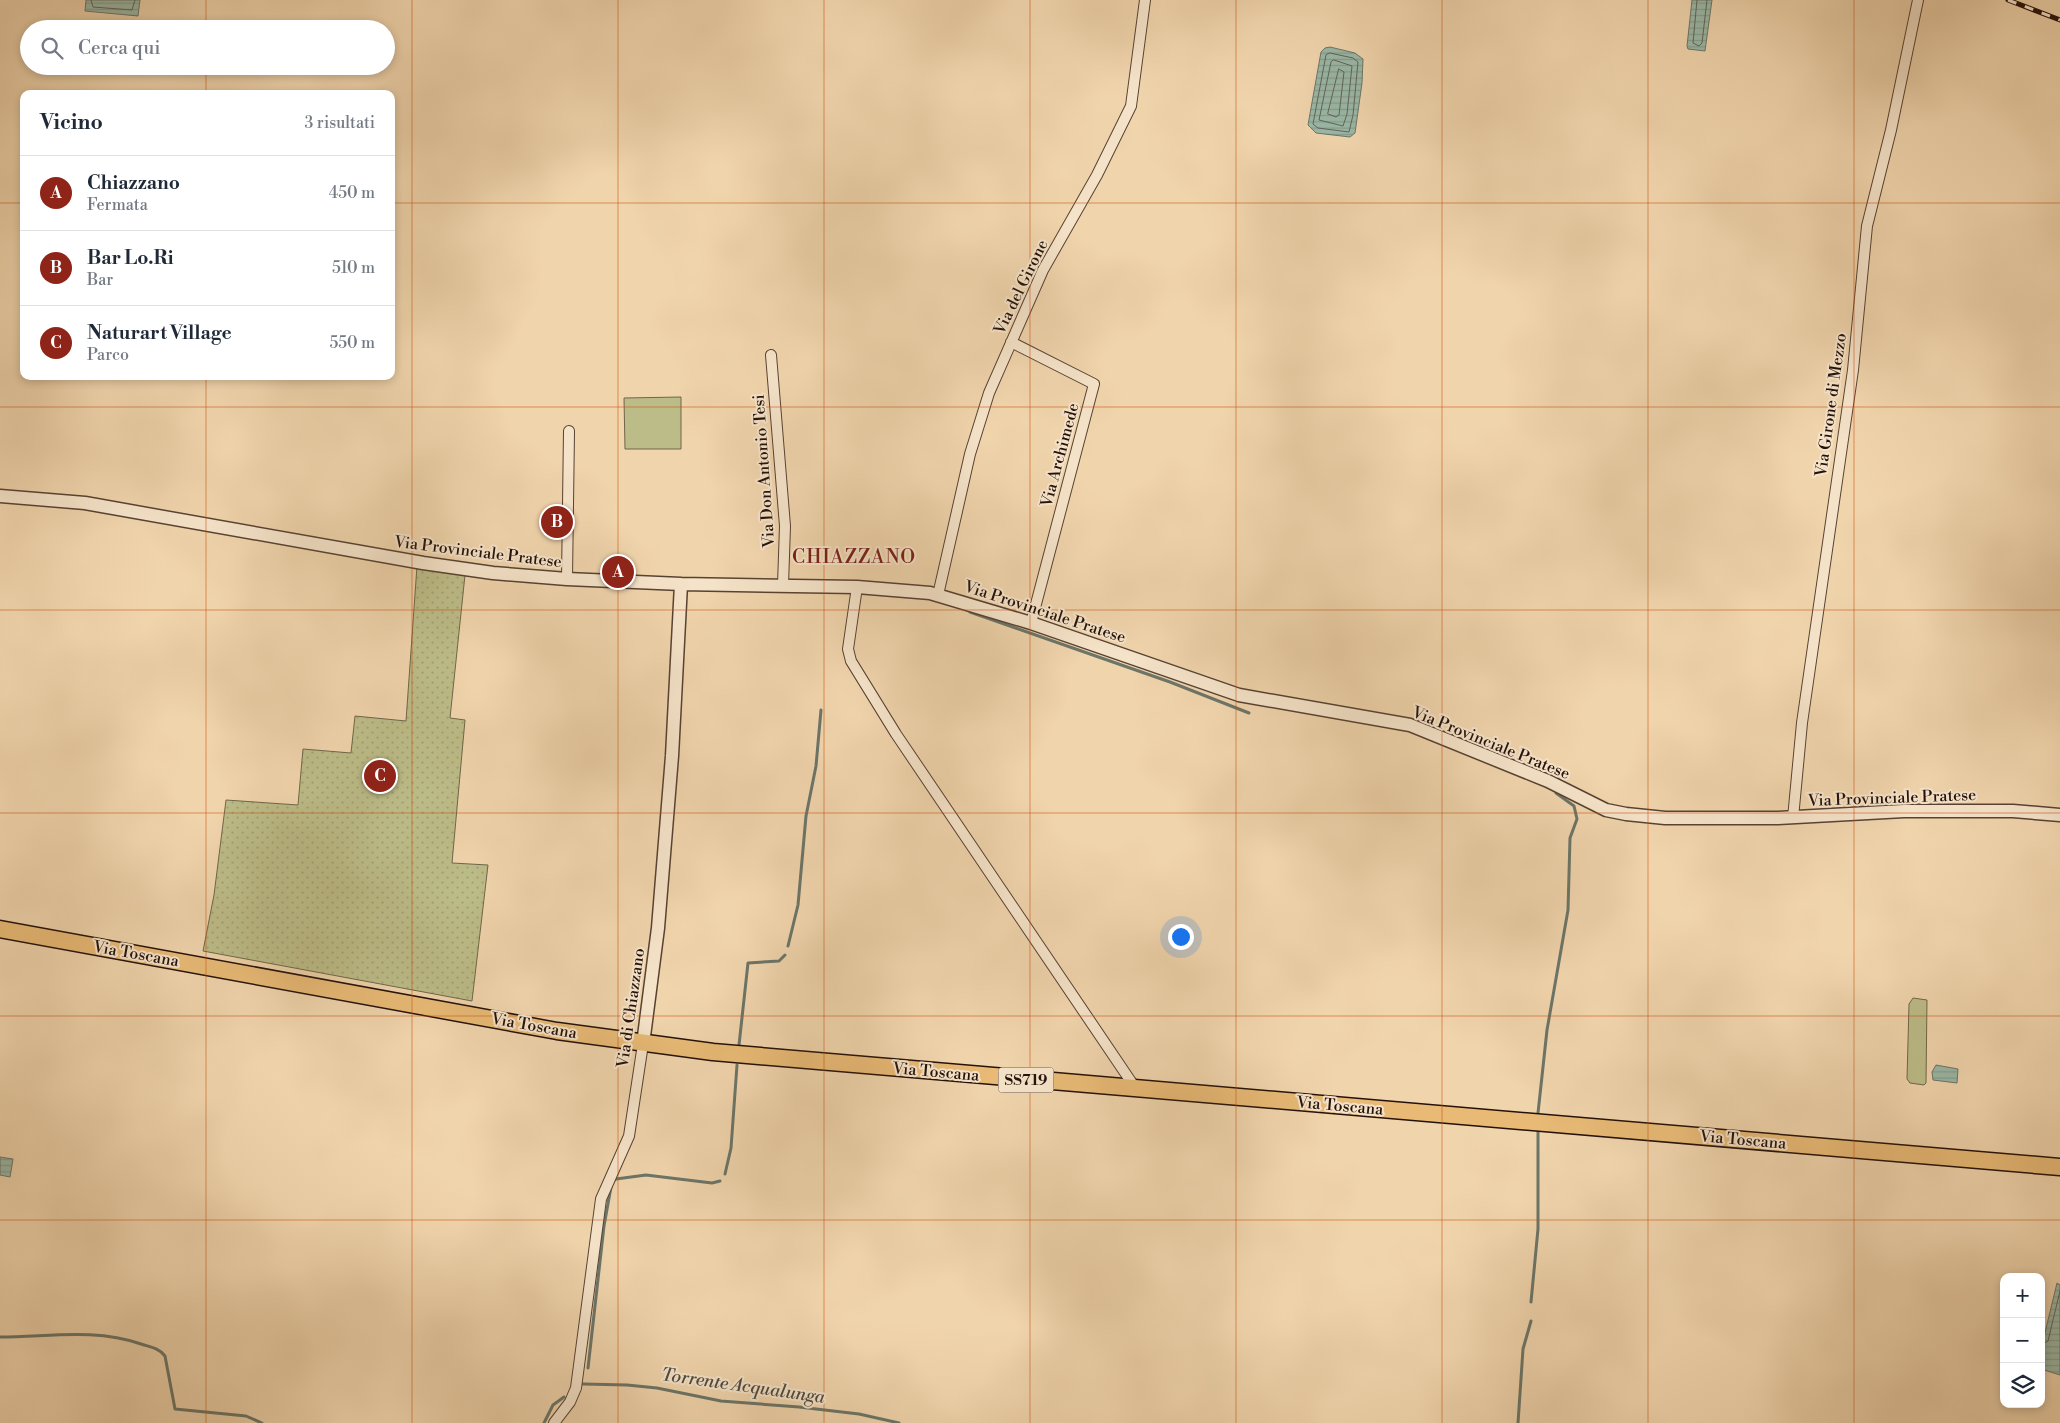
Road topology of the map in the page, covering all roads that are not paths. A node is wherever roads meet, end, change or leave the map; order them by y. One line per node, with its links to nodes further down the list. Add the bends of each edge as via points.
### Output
1 (1145, 0): 3 (street, Via del Girone, via 1131,106 1097,176 1043,270)
2 (1918, 0): 14 (street, Via Girone di Mezzo, via 1867,226 1853,370 1802,723)
3 (1011, 342): 11 (street, Via del Girone, via 978,425); 12 (street, Via Archimede, via 1094,384)
4 (771, 355): 9 (street, Via Don Antonio Tesi, via 786,526)
5 (570, 432): 7 (street)
6 (0, 496): 7 (street, Via Provinciale Pratese, via 85,503 469,570)
7 (567, 579): 8 (street, Via Provinciale Pratese)
8 (681, 584): 9 (street, Via Provinciale Pratese); 16 (street, Via di Chiazzano, via 658,928)
9 (783, 585): 10 (street, Via Provinciale Pratese)
10 (858, 587): 11 (street, Via Provinciale Pratese); 17 (street, via 849,658 896,734)
11 (938, 595): 12 (street, Via Provinciale Pratese)
12 (1031, 624): 14 (street, Via Provinciale Pratese, via 1239,694 1410,725 1548,781 1606,810 1665,818)
13 (2060, 815): 14 (street, Via Provinciale Pratese, via 2013,811 1904,811)
14 (1793, 818)
15 (0, 930): 16 (main road, Via Toscana / SS719)
16 (642, 1044): 17 (main road, Via Toscana / SS719); 19 (street, Via di Chiazzano, via 629,1136 601,1199 576,1388)
17 (1136, 1089): 18 (main road, Via Toscana / SS719)
18 (2060, 1167)
19 (554, 1423)

